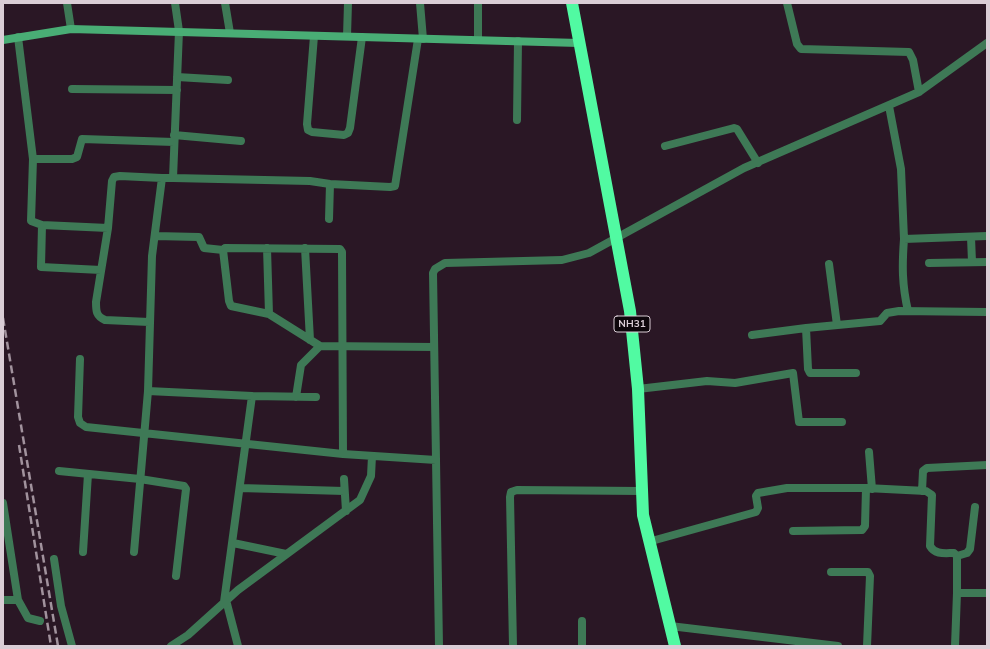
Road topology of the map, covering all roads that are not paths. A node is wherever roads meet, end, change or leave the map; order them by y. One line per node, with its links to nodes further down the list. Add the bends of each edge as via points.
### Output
1 (67, 3): 9 (street)
2 (174, 3): 10 (street)
3 (225, 3): 11 (street)
4 (348, 3): 13 (street)
5 (420, 3): 16 (street)
6 (478, 3): 18 (street)
7 (572, 3): 21 (highway, NH31)
8 (787, 3): 26 (street, via 796,44 801,49 909,52)
9 (71, 29): 10 (street); 14 (street)
10 (179, 31): 11 (street); 22 (street)
11 (230, 33): 12 (street)
12 (314, 36): 13 (street); 15 (street, via 308,130 344,135 350,128)
13 (347, 36): 15 (street)
14 (18, 37): 17 (street); 32 (street)
15 (362, 37): 16 (street)
16 (420, 39): 18 (street); 36 (street, via 395,186 390,188)
17 (3, 40)
18 (478, 40): 19 (street)
19 (518, 41): 21 (street); 28 (street)
20 (987, 42): 26 (street)
21 (580, 43): 42 (highway, NH31)
22 (177, 77): 23 (street); 25 (street)
23 (228, 80)
24 (72, 89): 25 (street)
25 (177, 90): 29 (street)
26 (919, 92): 27 (street)
27 (889, 106): 33 (street); 44 (street, via 901,169)
28 (518, 120)
29 (174, 138): 30 (street); 32 (street, via 82,139 77,157); 35 (street)
30 (241, 141)
31 (665, 146): 33 (street, via 734,128)
32 (33, 159): 38 (street, via 31,218 34,223)
33 (758, 162): 42 (street)
34 (162, 178): 35 (street); 39 (street, via 114,177); 40 (street)
35 (173, 178): 36 (street, via 310,181)
36 (330, 184): 37 (street)
37 (329, 219)
38 (42, 225): 39 (street); 52 (street, via 41,267)
39 (108, 228): 52 (street)
40 (155, 236): 47 (street, via 199,237 204,248); 56 (street)
41 (987, 236): 43 (street)
42 (617, 237): 63 (street, via 589,253 572,259 445,263 437,266 433,273); 66 (highway, NH31, via 630,311)
43 (971, 237): 44 (street); 48 (street)
44 (904, 239): 53 (street, via 902,288)
45 (267, 248): 46 (street); 47 (street); 55 (street)
46 (305, 248): 60 (street); 62 (street, via 336,248 342,252)
47 (223, 250): 55 (street, via 231,306)
48 (972, 262): 49 (street); 50 (street)
49 (987, 262)
50 (929, 263)
51 (829, 264): 57 (street)
52 (101, 270): 56 (street, via 96,302 96,313 100,318)
53 (908, 311): 54 (street); 57 (street, via 890,312 880,321)
54 (987, 312)
55 (269, 314): 60 (street)
56 (149, 322): 67 (street)
57 (836, 325): 58 (street)
58 (806, 328): 59 (street); 65 (street, via 810,372)
59 (752, 335)
60 (310, 340): 61 (street)
61 (320, 346): 62 (street); 69 (street, via 301,365)
62 (342, 346): 63 (street); 75 (street)
63 (434, 347): 77 (street)
64 (80, 359): 72 (street, via 80,423 86,427)
65 (856, 373)
66 (638, 389): 71 (street, via 694,382 735,383 793,373 799,422); 86 (highway, NH31)
67 (148, 391): 68 (street); 72 (street)
68 (252, 396): 69 (street); 73 (street)
69 (296, 397): 70 (street)
70 (316, 397)
71 (842, 422)
72 (145, 432): 73 (street); 81 (street)
73 (245, 443): 75 (street); 83 (street)
74 (870, 452): 84 (street)
75 (343, 454): 76 (street)
76 (372, 456): 77 (street); 90 (street, via 371,476 365,490 360,500)
77 (436, 460): 112 (street)
78 (987, 465): 87 (street, via 926,468 923,471)
79 (59, 471): 80 (street)
80 (88, 474): 81 (street); 94 (street)
81 (140, 479): 95 (street); 100 (street, via 183,485 186,489)
82 (344, 479): 85 (street)
83 (240, 488): 85 (street); 93 (street)
84 (869, 488): 87 (street); 91 (street, via 865,526 862,530); 92 (street, via 787,488 758,493 756,512)
85 (344, 491): 90 (street)
86 (641, 491): 92 (highway, NH31); 113 (street, via 511,492)
87 (922, 491): 97 (street, via 933,498 930,546 936,553 954,553)
88 (3, 503): 104 (street)
89 (975, 507): 97 (street, via 970,549 967,553)
90 (346, 511): 96 (street, via 334,517)
91 (793, 531)
92 (648, 542): 108 (highway, NH31)
93 (233, 543): 96 (street); 105 (street)
94 (83, 552)
95 (134, 552)
96 (286, 554): 105 (street)
97 (957, 556): 101 (street)
98 (54, 559): 109 (street, via 61,606)
99 (831, 572): 117 (street, via 868,572 870,576)
100 (176, 576)
101 (957, 593): 102 (street); 118 (street)
102 (987, 593)
103 (3, 600): 104 (street)
104 (18, 600): 106 (street, via 28,618)
105 (225, 601): 110 (street, via 188,636); 111 (street)
106 (40, 621)
107 (582, 621): 114 (street)
108 (670, 626): 115 (highway, NH31); 116 (street)
109 (72, 646)
110 (171, 646)
111 (238, 646)
112 (439, 646)
113 (513, 646)
114 (582, 646)
115 (675, 646)
116 (838, 646)
117 (867, 646)
118 (954, 646)

